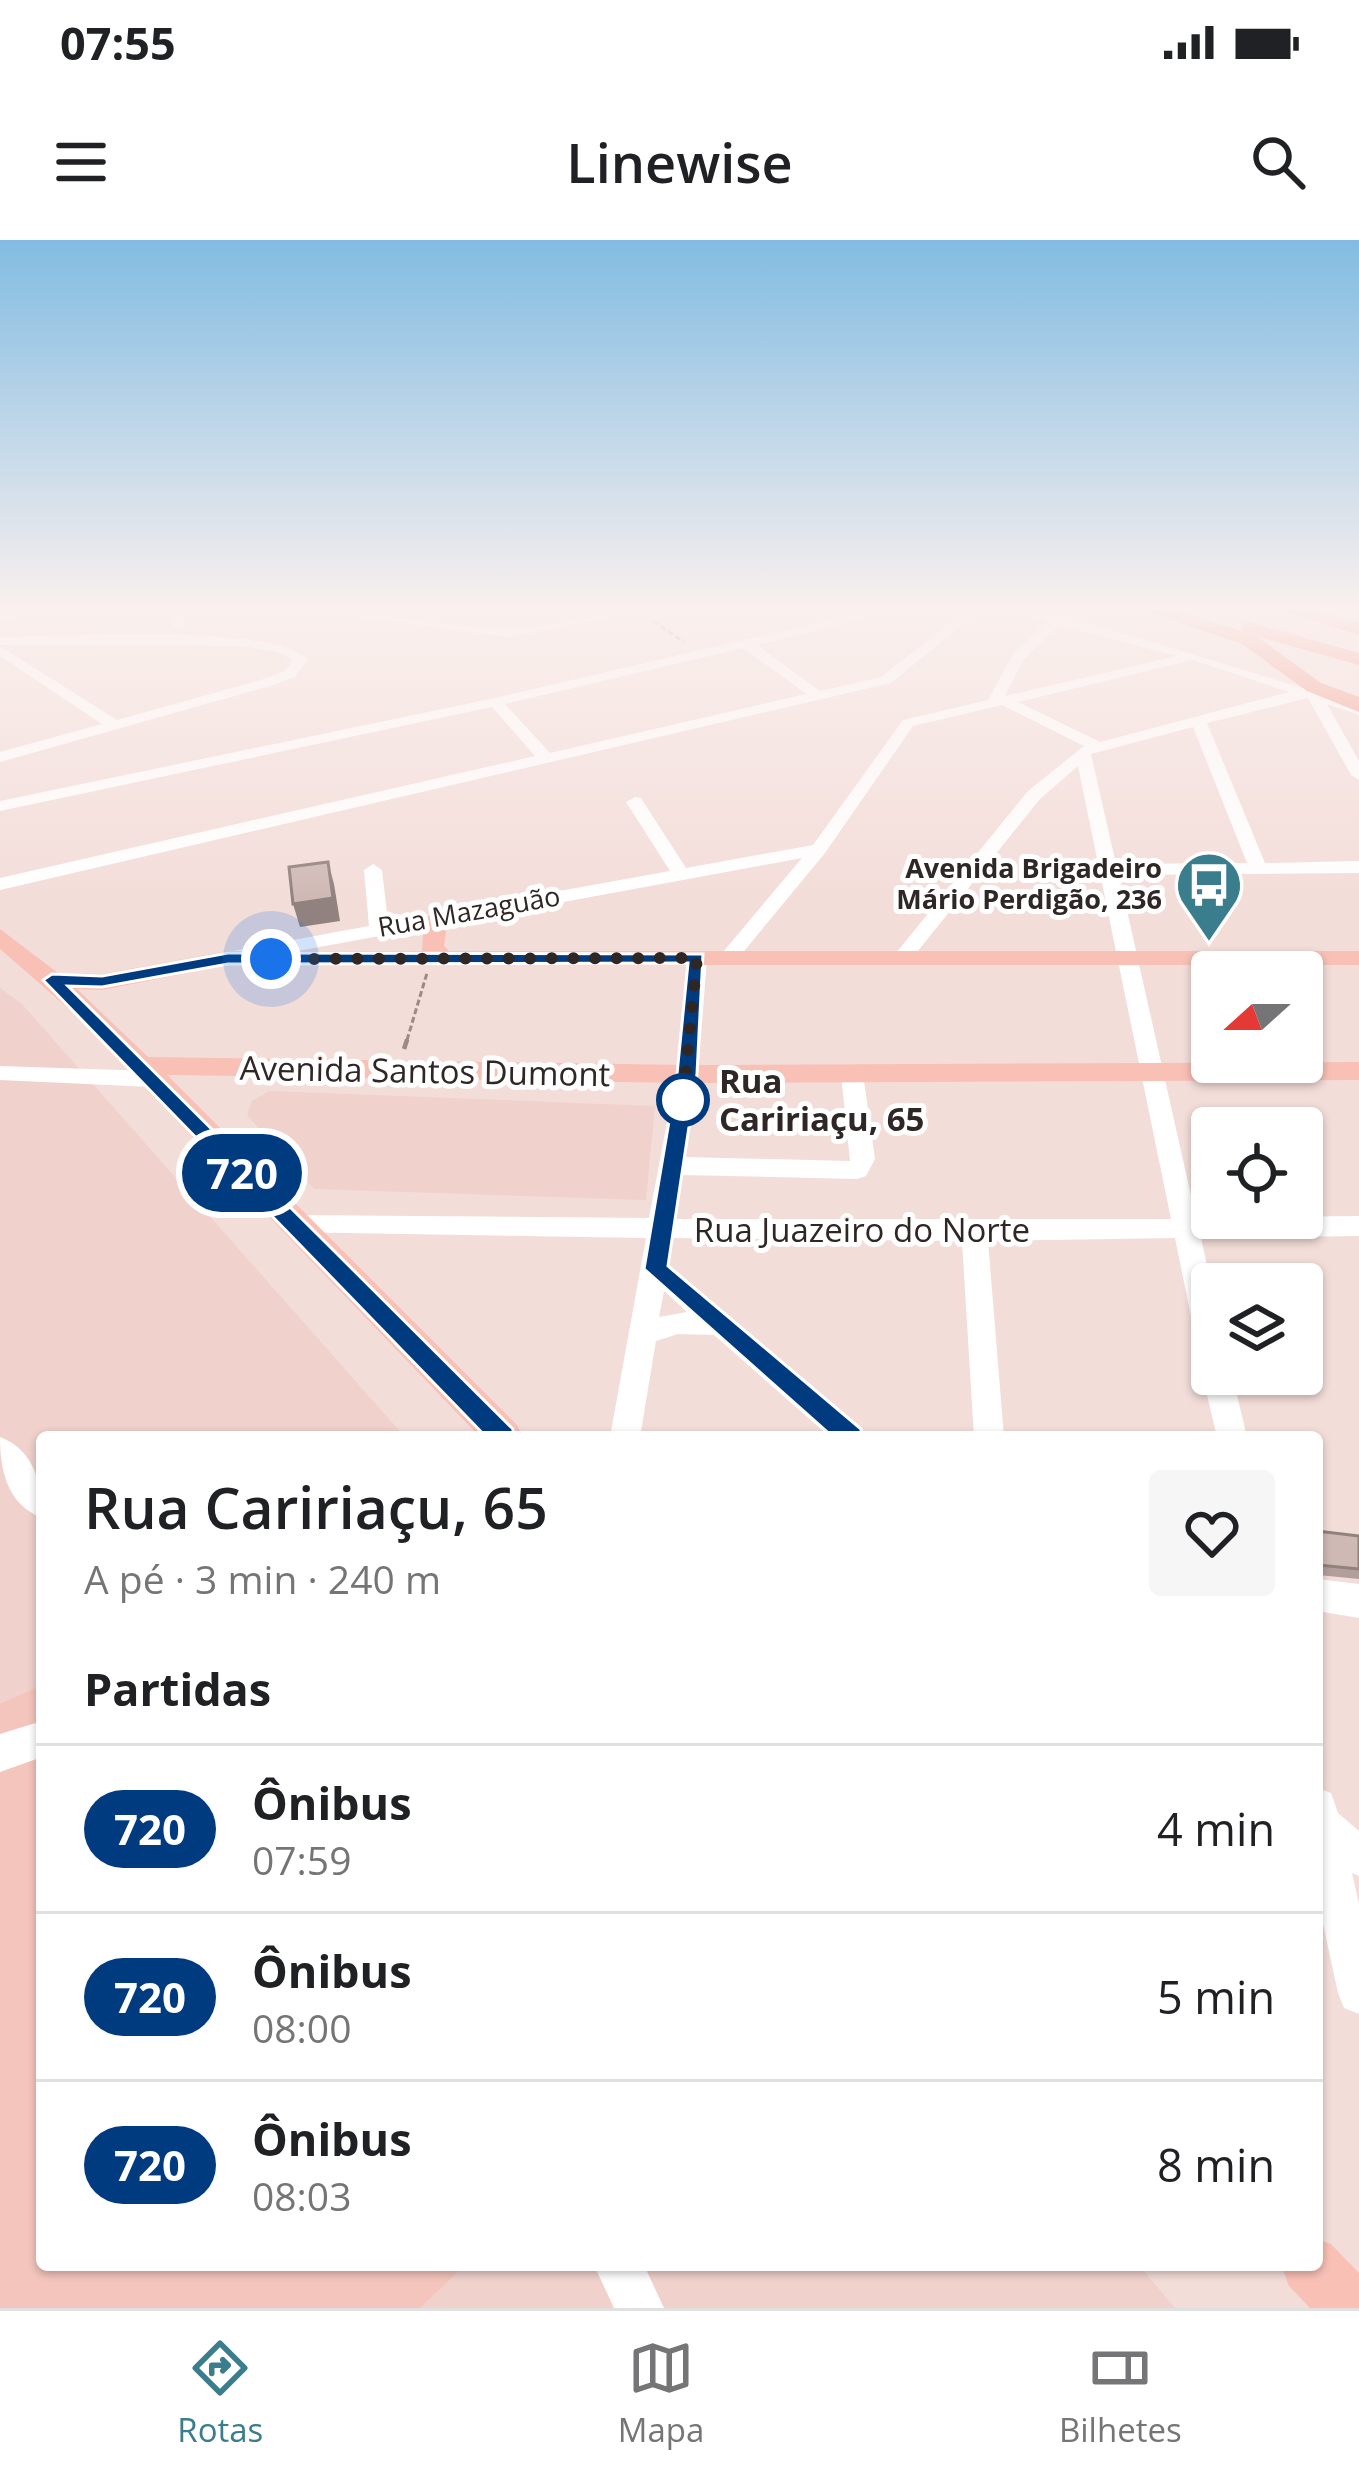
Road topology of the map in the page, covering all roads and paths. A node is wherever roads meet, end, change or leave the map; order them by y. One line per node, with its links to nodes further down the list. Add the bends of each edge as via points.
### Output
1 (84, 705): 13 (street)
2 (185, 705): 13 (street)
3 (483, 705): 20 (street)
4 (497, 705): 15 (street)
5 (781, 705): 15 (street)
6 (897, 705): 11 (street)
7 (978, 705): 11 (street)
8 (1002, 705): 14 (street)
9 (1268, 705): 12 (street)
10 (1315, 705): 17 (street)
11 (900, 710): 23 (street)
12 (1198, 721): 14 (street); 24 (street)
13 (115, 725): 16 (street)
14 (1090, 750): 18 (street); 19 (street)
15 (547, 759): 29 (street)
16 (0, 761): 20 (street)
17 (1359, 775)
18 (1034, 794): 19 (street); 37 (street)
19 (1077, 797): 27 (street)
20 (42, 798): 22 (street)
21 (635, 802): 28 (street)
22 (0, 806)
23 (819, 849): 28 (street, Rua Mazaguão); 36 (street)
24 (1257, 866): 25 (street); 27 (street)
25 (1359, 867)
26 (373, 870): 31 (street)
27 (1108, 870): 33 (street)
28 (681, 874): 30 (street, Rua Mazaguão)
29 (0, 884)
30 (436, 918): 31 (street, Rua Mazaguão); 39 (main road)
31 (380, 928): 34 (street, Rua Mazaguão)
32 (2, 939): 41 (main road)
33 (1128, 956): 37 (main road); 38 (main road); 47 (street)
34 (228, 958): 39 (main road); 40 (main road, Rua Mazaguão)
35 (697, 958): 36 (main road); 39 (main road); 48 (street)
36 (728, 958): 37 (main road)
37 (902, 958)
38 (1359, 958)
39 (438, 960): 43 (path)
40 (120, 979): 41 (main road, Rua Mazaguão); 42 (main road, via 92,996)
41 (52, 980): 42 (main road)
42 (86, 1010): 46 (main road)
43 (398, 1071): 46 (main road, Avenida Santos Dumont); 48 (main road, Avenida Santos Dumont)
44 (1359, 1071): 47 (main road, Avenida Santos Dumont)
45 (0, 1072): 46 (street)
46 (145, 1073): 51 (main road)
47 (1152, 1073): 49 (main road, Avenida Santos Dumont); 52 (street)
48 (687, 1074): 49 (main road, Avenida Santos Dumont); 50 (street)
49 (852, 1074): 50 (street, via 863,1160 857,1170)
50 (671, 1166): 54 (street)
51 (294, 1225): 54 (street, Rua Juazeiro do Norte); 61 (main road)
52 (1184, 1226): 53 (street, Rua Juazeiro do Norte); 55 (street, Rua Juazeiro do Norte); 56 (street)
53 (1359, 1226)
54 (660, 1230): 55 (street, Rua Juazeiro do Norte); 57 (street)
55 (974, 1231): 64 (street)
56 (1192, 1263)
57 (656, 1269): 58 (street); 59 (street)
58 (719, 1324): 59 (street, via 678,1323); 63 (street)
59 (644, 1334): 62 (street)
60 (1222, 1395): 65 (street)
61 (498, 1431)
62 (626, 1431)
63 (844, 1431)
64 (988, 1431)
65 (1231, 1431)
66 (1, 1457): 67 (street)
67 (36, 1496)
68 (1323, 1596): 69 (street)
69 (1359, 1601)
70 (36, 1741): 71 (street)
71 (0, 1753)
72 (1323, 1822): 74 (street)
73 (1323, 1838): 75 (street)
74 (1359, 1856)
75 (1359, 1993)
76 (621, 2271): 78 (street)
77 (1316, 2271): 79 (main road)
78 (640, 2308)
79 (1351, 2308)

